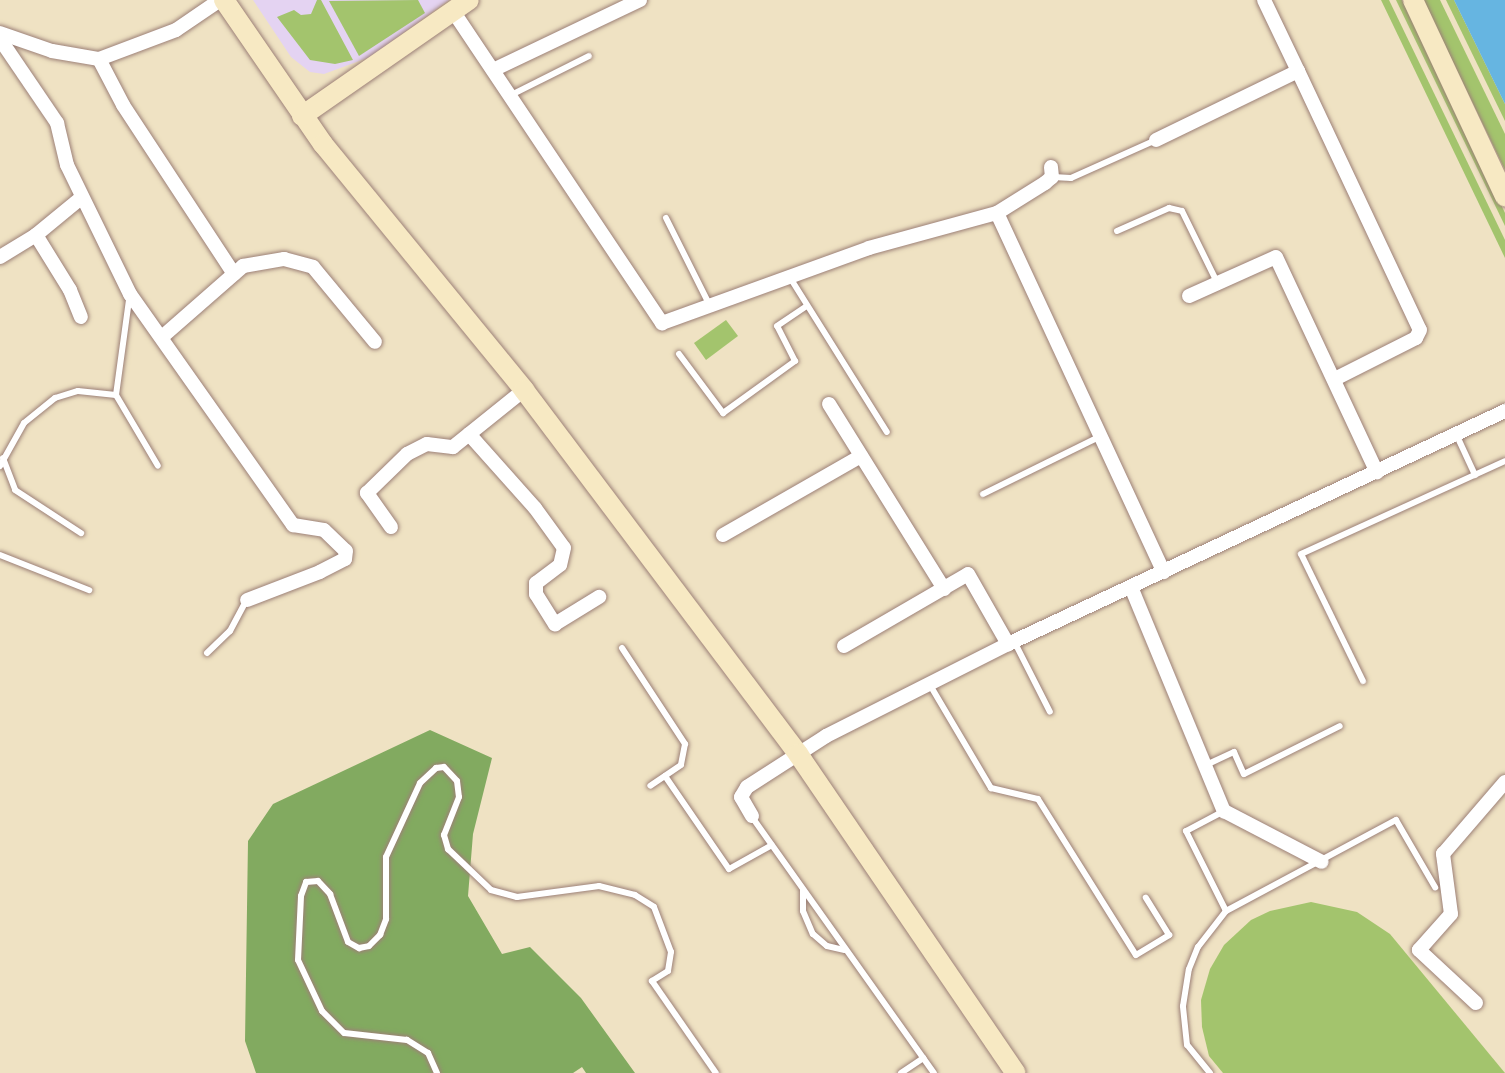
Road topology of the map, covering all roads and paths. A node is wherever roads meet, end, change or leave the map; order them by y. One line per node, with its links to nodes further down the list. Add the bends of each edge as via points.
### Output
1 (222, 0): 8 (street, via 176,30); 12 (main road)
2 (640, 0): 9 (street)
3 (1264, 0): 10 (street)
4 (1413, 0): 15 (main road)
5 (461, 6): 9 (street); 12 (main road)
6 (0, 36): 8 (street); 16 (street, via 57,123)
7 (589, 56): 11 (lane)
8 (99, 59): 22 (street)
9 (493, 70): 11 (street)
10 (1298, 72): 13 (street); 33 (street, via 1420,330)
11 (510, 96): 27 (street, via 656,320)
12 (302, 116): 34 (main road)
13 (1156, 140): 14 (lane, via 1072,178)
14 (1051, 172): 17 (street)
15 (1505, 196)
16 (81, 198): 20 (street); 25 (street)
17 (997, 213): 23 (street); 41 (street)
18 (666, 218): 27 (lane)
19 (1117, 231): 24 (lane, via 1169,208 1182,211)
20 (36, 236): 21 (street); 29 (street)
21 (0, 256)
22 (234, 274): 30 (street); 31 (street, via 243,266 284,259 312,267)
23 (788, 276): 27 (street); 28 (lane)
24 (1218, 283): 26 (street); 33 (street, via 1276,258)
25 (130, 294): 30 (street); 35 (lane)
26 (1189, 296)
27 (710, 305)
28 (808, 306): 32 (lane, via 777,326 795,361 723,413); 38 (lane)
29 (80, 317)
30 (162, 337): 59 (street, via 293,525 324,530 346,551 320,572)
31 (376, 342)
32 (679, 354)
33 (1335, 379): 47 (street)
34 (524, 390): 39 (street); 68 (main road)
35 (116, 395): 43 (lane, via 78,391 54,398 24,423); 46 (lane)
36 (830, 404): 42 (street)
37 (1505, 411): 40 (street)
38 (887, 432)
39 (469, 434): 50 (street, via 453,447 427,444 407,454 367,493); 58 (street, via 564,548 560,564 536,583 555,624)
40 (1456, 434): 47 (street); 48 (lane)
41 (1098, 437): 49 (lane); 54 (street)
42 (861, 456): 52 (street); 56 (street)
43 (3, 457): 45 (lane); 51 (lane, via 14,490)
44 (1505, 461): 48 (lane)
45 (0, 466)
46 (158, 466)
47 (1377, 473): 54 (street)
48 (1475, 475): 64 (lane, via 1301,554)
49 (983, 494)
50 (390, 527)
51 (81, 533)
52 (724, 534)
53 (0, 555): 57 (lane)
54 (1164, 572): 55 (street)
55 (1130, 587): 60 (street); 69 (street)
56 (944, 589): 60 (street, via 968,574); 61 (street)
57 (88, 590)
58 (599, 597)
59 (247, 600): 63 (lane, via 230,632)
60 (1012, 643): 65 (street); 66 (lane)
61 (844, 646)
62 (622, 648): 70 (lane, via 685,744 681,765)
63 (206, 653)
64 (1363, 681)
65 (930, 684): 68 (street); 79 (lane, via 990,788 1038,799 1136,955 1169,936)
66 (1050, 712)
67 (1340, 726): 69 (lane, via 1244,774 1234,752)
68 (798, 754): 74 (street, via 747,787 741,797); 88 (main road)
69 (1205, 765): 73 (street)
70 (665, 776): 72 (lane); 75 (lane, via 730,869)
71 (1505, 782): 82 (street, via 1443,854 1451,914 1419,950)
72 (650, 786)
73 (1224, 811): 76 (street); 80 (lane, via 1186,831)
74 (752, 816): 75 (lane)
75 (772, 845): 78 (lane)
76 (1322, 862): 77 (lane, via 1396,820); 80 (lane)
77 (1435, 887)
78 (804, 890): 81 (lane); 81 (lane, via 802,911 813,934)
79 (1146, 898)
80 (1226, 911): 89 (lane, via 1198,947 1183,1006 1187,1045)
81 (846, 950): 83 (lane)
82 (1476, 1003)
83 (922, 1058): 86 (lane); 87 (lane)
84 (437, 1073): 85 (lane, via 428,1053 407,1040 344,1034 322,1012 298,960 306,882 318,881 330,894 348,942 369,946 380,935 386,857 420,783 444,767 457,781 459,797 444,834 448,850 490,890 518,897 598,886 654,907 670,952 668,971 652,981)
85 (716, 1073)
86 (900, 1073)
87 (934, 1073)
88 (1016, 1073)
89 (1210, 1073)

